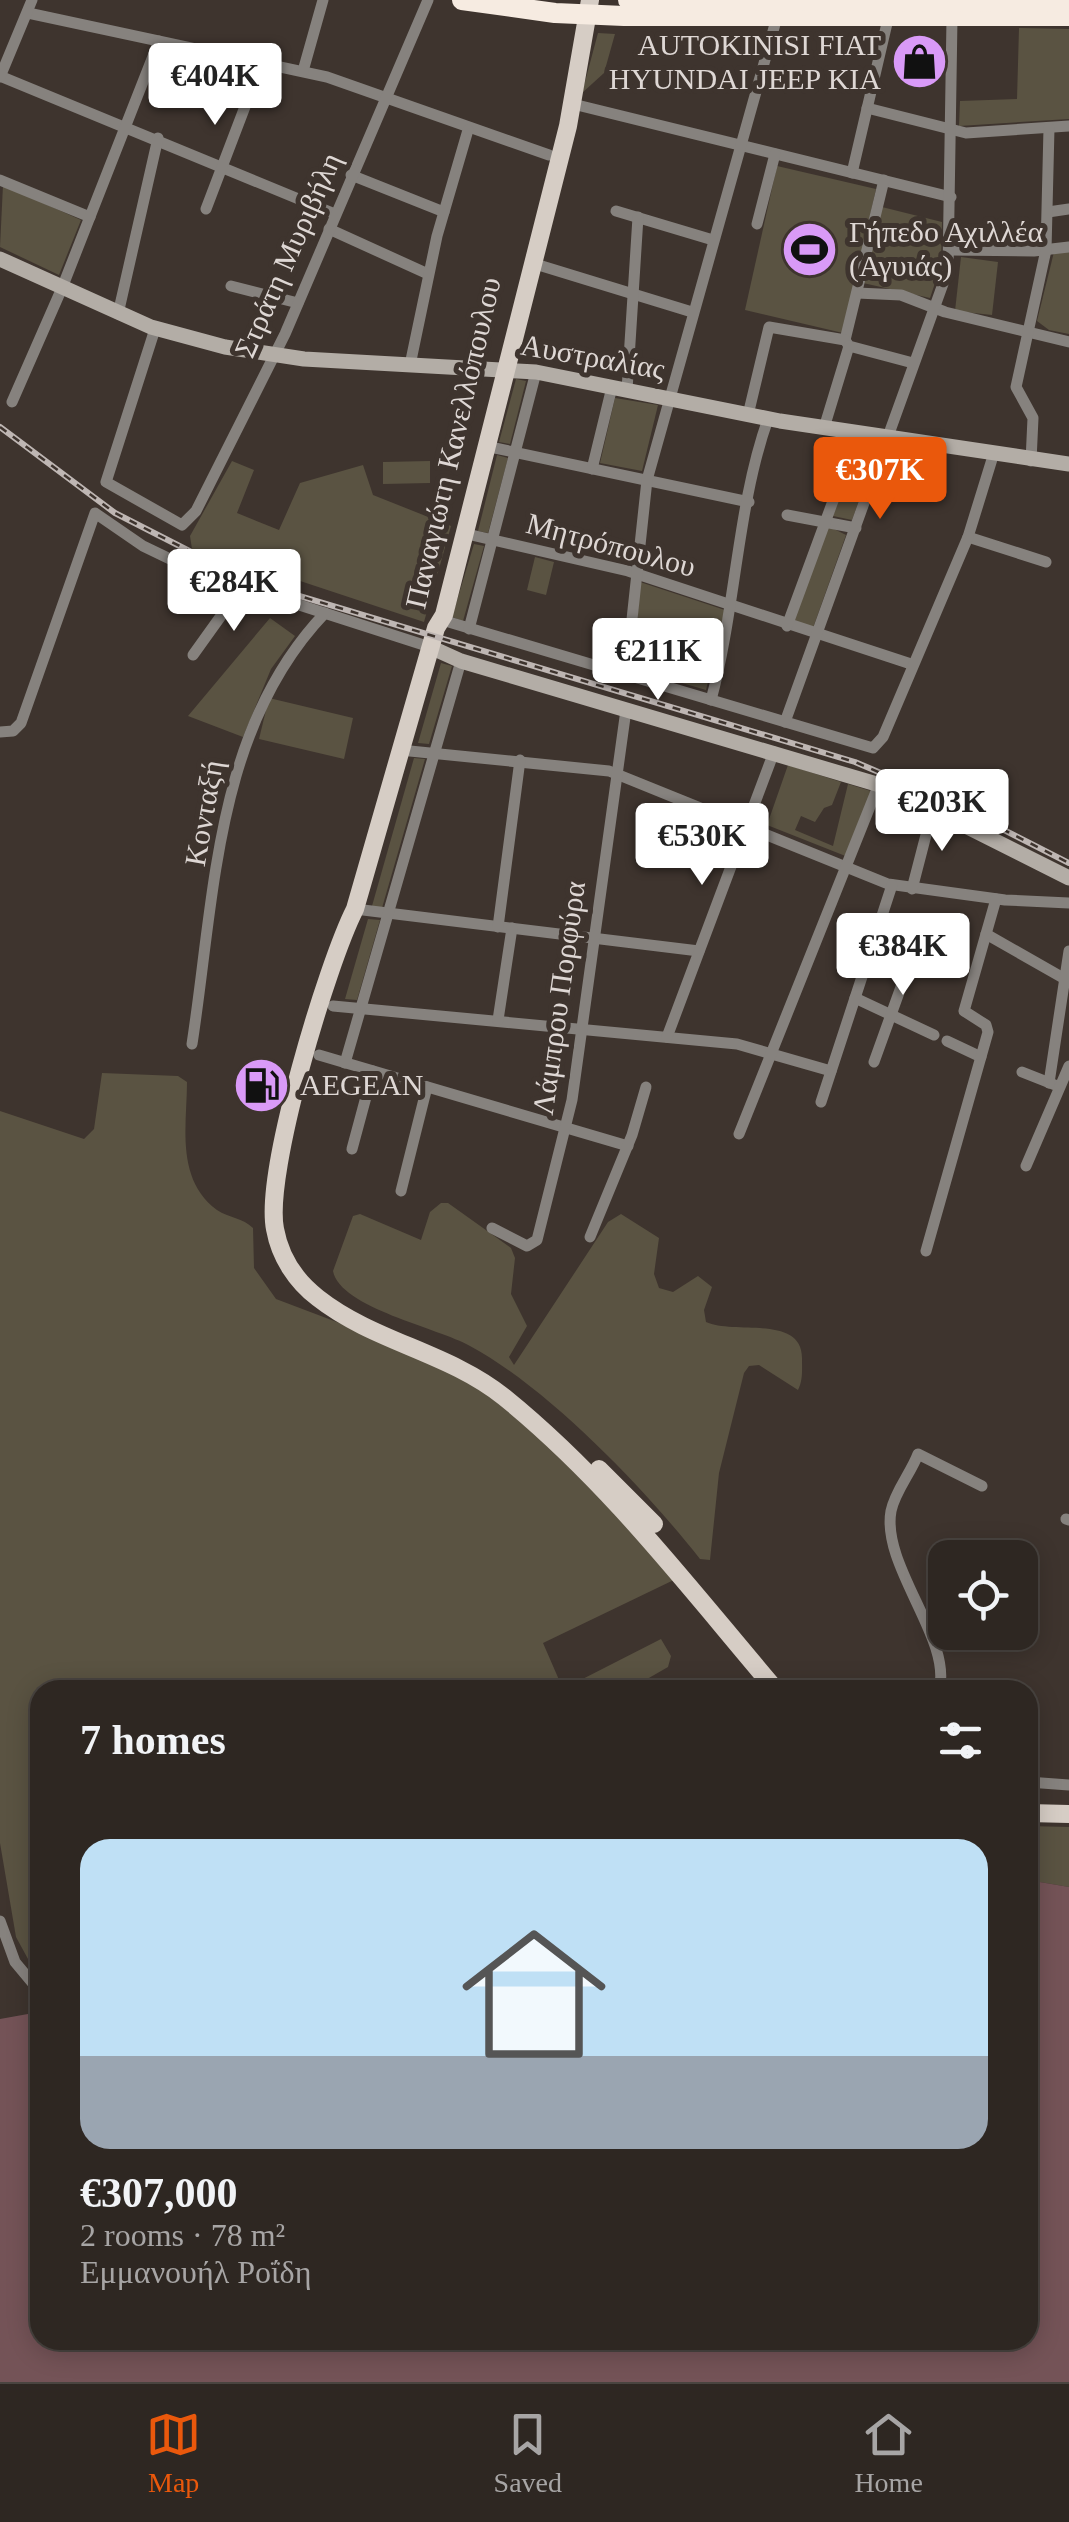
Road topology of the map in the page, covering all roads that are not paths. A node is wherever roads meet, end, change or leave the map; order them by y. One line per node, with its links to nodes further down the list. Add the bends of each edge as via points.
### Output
1 (323, 0): 15 (street)
2 (428, 0): 17 (street, Στράτη Μυριβήλη)
3 (462, 0): 9 (highway)
4 (628, 0): 5 (highway)
5 (904, 1): 8 (highway)
6 (1069, 2): 8 (highway)
7 (30, 6): 13 (street); 16 (street)
8 (944, 7): 10 (highway); 12 (highway); 24 (street)
9 (584, 8): 11 (highway); 18 (main road, Παναγιώτη Κανελλόπουλου); 28 (main road, Παναγιώτη Κανελλόπουλου)
10 (1069, 16)
11 (777, 17): 12 (highway); 26 (street)
12 (888, 18): 19 (street)
13 (158, 41): 14 (street); 20 (street)
14 (262, 62): 15 (street); 29 (street)
15 (303, 71): 17 (street)
16 (0, 77): 20 (street)
17 (384, 98): 23 (street); 31 (street, Στράτη Μυριβήλη)
18 (572, 104): 26 (street); 50 (main road, Παναγιώτη Κανελλόπουλου)
19 (867, 108): 24 (street); 30 (street)
20 (124, 124): 25 (street); 41 (street)
21 (1069, 126): 22 (street)
22 (1050, 128): 24 (street); 39 (street)
23 (468, 130): 28 (street); 38 (street)
24 (951, 130): 34 (street)
25 (158, 138): 29 (street); 59 (street)
26 (740, 145): 27 (street); 45 (street)
27 (775, 154): 30 (street); 43 (street)
28 (549, 155): 67 (main road, Παναγιώτη Κανελλόπουλου)
29 (223, 164): 35 (street); 40 (street)
30 (852, 172): 33 (street)
31 (352, 175): 38 (street); 40 (street, Στράτη Μυριβήλη)
32 (0, 180): 41 (street)
33 (884, 180): 34 (street); 54 (street)
34 (951, 197): 47 (street)
35 (206, 209)
36 (1069, 209): 39 (street)
37 (616, 211): 42 (street)
38 (444, 212): 51 (street)
39 (1048, 212): 48 (street)
40 (336, 214): 44 (street, Στράτη Μυριβήλη)
41 (90, 217): 53 (street)
42 (638, 217): 45 (street); 55 (street)
43 (757, 224)
44 (329, 229): 51 (street); 56 (street, Στράτη Μυριβήλη)
45 (712, 240): 58 (street)
46 (1069, 246): 48 (street)
47 (950, 250): 48 (street); 57 (street)
48 (1046, 250): 61 (street)
49 (0, 259): 53 (street, Αυστραλίας)
50 (532, 263): 55 (street); 67 (main road, Παναγιώτη Κανελλόπουλου)
51 (428, 274): 66 (street)
52 (231, 286): 56 (street)
53 (62, 288): 59 (street, Αυστραλίας); 71 (street)
54 (857, 293): 57 (street, via 886,292); 63 (street)
55 (632, 294): 58 (street); 69 (street)
56 (298, 303): 64 (street, Στράτη Μυριβήλη)
57 (934, 307): 61 (street); 65 (street)
58 (692, 312): 70 (street)
59 (118, 314): 60 (street, Αυστραλίας)
60 (155, 329): 64 (street, Αυστραλίας); 64 (street, Στράτη Μυριβήλη, via 107,483 174,524 184,524 196,510)
61 (1029, 332): 62 (street); 80 (street, via 1016,386 1033,418)
62 (1069, 342)
63 (847, 343): 65 (street); 72 (street, via 769,327); 74 (street)
64 (273, 356): 66 (street, Αυστραλίας)
65 (913, 363): 76 (street)
66 (410, 365): 67 (street, Αυστραλίας)
67 (504, 368): 68 (street, Αυστραλίας); 77 (main road, Παναγιώτη Κανελλόπουλου); 96 (main road, Παναγιώτη Κανελλόπουλου, via 436,612)
68 (536, 372): 69 (street, Αυστραλίας); 78 (street)
69 (619, 388): 70 (street, Αυστραλίας); 82 (street)
70 (667, 398): 72 (street, Αυστραλίας); 83 (street)
71 (12, 402)
72 (748, 415): 73 (street, Αυστραλίας)
73 (768, 419): 74 (street, Αυστραλίας); 84 (street)
74 (824, 428): 75 (street, Αυστραλίας)
75 (858, 433): 76 (street, Αυστραλίας); 86 (street)
76 (887, 438): 79 (street, Αυστραλίας); 87 (street)
77 (490, 447): 78 (street); 88 (main road, Παναγιώτη Κανελλόπουλου)
78 (515, 452): 82 (street); 90 (street)
79 (993, 456): 80 (street, Αυστραλίας); 89 (street)
80 (1031, 460): 81 (street, Αυστραλίας)
81 (1069, 464)
82 (592, 469): 83 (street)
83 (647, 480): 84 (street); 92 (street)
84 (748, 502): 94 (street)
85 (787, 515): 86 (street)
86 (826, 521): 87 (street); 97 (street)
87 (856, 528): 99 (street)
88 (467, 534): 90 (street, Μητρόπουλου); 96 (main road, Παναγιώτη Κανελλόπουλου)
89 (968, 537): 91 (street); 103 (street)
90 (492, 540): 92 (street, Μητρόπουλου); 98 (street)
91 (1046, 562)
92 (635, 574): 94 (street, Μητρόπουλου); 104 (street)
93 (241, 588): 95 (street); 101 (street); 108 (street, via 164,557 95,513 20,724)
94 (732, 606): 97 (street, Μητρόπουλου); 105 (street)
95 (325, 613): 100 (street); 142 (street, Κονταξή, via 278,668 236,764)
96 (439, 624): 98 (street); 100 (main road)
97 (787, 626): 99 (street, Μητρόπουλου)
98 (469, 629): 104 (street)
99 (818, 633): 103 (street, Μητρόπουλου); 107 (street)
100 (430, 647): 102 (street); 109 (main road)
101 (193, 655)
102 (461, 661): 106 (street); 110 (street)
103 (911, 664): 107 (street, via 876,748)
104 (626, 675): 105 (street)
105 (711, 700): 107 (street)
106 (626, 710): 111 (street); 113 (street, Λάμπρου Πορφύρα)
107 (785, 722)
108 (0, 732)
109 (400, 750): 110 (street); 123 (main road)
110 (434, 752): 112 (street); 124 (street)
111 (774, 752): 114 (street); 116 (street)
112 (520, 760): 113 (street); 125 (street)
113 (619, 774): 116 (street); 127 (street, Λάμπρου Πορφύρα)
114 (879, 784): 115 (street); 117 (street)
115 (933, 808): 118 (street); 120 (street)
116 (750, 826): 117 (street); 128 (street)
117 (848, 866): 119 (street); 144 (street)
118 (1069, 878)
119 (892, 885): 120 (street); 132 (street)
120 (912, 889): 121 (street)
121 (996, 899): 122 (street); 126 (street)
122 (1069, 903)
123 (355, 909): 124 (street); 133 (main road); 166 (main road, via 330,973 276,1174 274,1224 284,1257 302,1283 334,1309 456,1365 514,1406 650,1537)
124 (388, 913): 125 (street); 134 (street)
125 (505, 928): 127 (street); 137 (street)
126 (986, 934): 131 (street); 145 (street, via 964,1012 988,1027)
127 (592, 938): 128 (street); 138 (street, Λάμπρου Πορφύρα)
128 (698, 951): 140 (street)
129 (1069, 952): 131 (street)
130 (910, 962): 135 (street)
131 (1065, 979): 136 (street)
132 (855, 998): 135 (street); 150 (street)
133 (333, 1006): 134 (street); 143 (main road)
134 (361, 1006): 137 (street); 147 (street)
135 (891, 1014): 139 (street); 146 (street)
136 (1064, 1018): 152 (street)
137 (498, 1020): 138 (street)
138 (581, 1029): 140 (street); 156 (street, Λάμπρου Πορφύρα)
139 (934, 1035)
140 (668, 1037): 144 (street)
141 (947, 1041): 145 (street)
142 (192, 1044)
143 (319, 1055): 147 (street); 167 (main road, via 283,1195 286,1231 300,1264 333,1296 467,1359 535,1410 664,1535)
144 (770, 1055): 150 (street); 157 (street)
145 (981, 1057): 164 (street)
146 (874, 1062)
147 (345, 1063): 149 (street)
148 (1069, 1066): 152 (street)
149 (373, 1071): 154 (street); 159 (street)
150 (831, 1071): 155 (street)
151 (1022, 1072): 152 (street)
152 (1054, 1085): 160 (street)
153 (646, 1086): 158 (street)
154 (427, 1087): 156 (street); 161 (street)
155 (821, 1102)
156 (566, 1128): 158 (street); 162 (street, Λάμπρου Πορφύρα, via 535,1244)
157 (738, 1134)
158 (628, 1146): 163 (street)
159 (352, 1149)
160 (1026, 1166)
161 (401, 1191)
162 (492, 1228)
163 (590, 1237)
164 (926, 1251)
165 (982, 1486): 168 (street, via 918,1454 891,1511 902,1569 943,1668)
166 (768, 1680)
167 (770, 1680)
168 (941, 1680)
169 (1038, 1783): 170 (street)
170 (1069, 1785)
171 (1038, 1812): 172 (main road)
172 (1069, 1814)
173 (0, 1921): 174 (street, via 15,1962)
174 (30, 1980)

